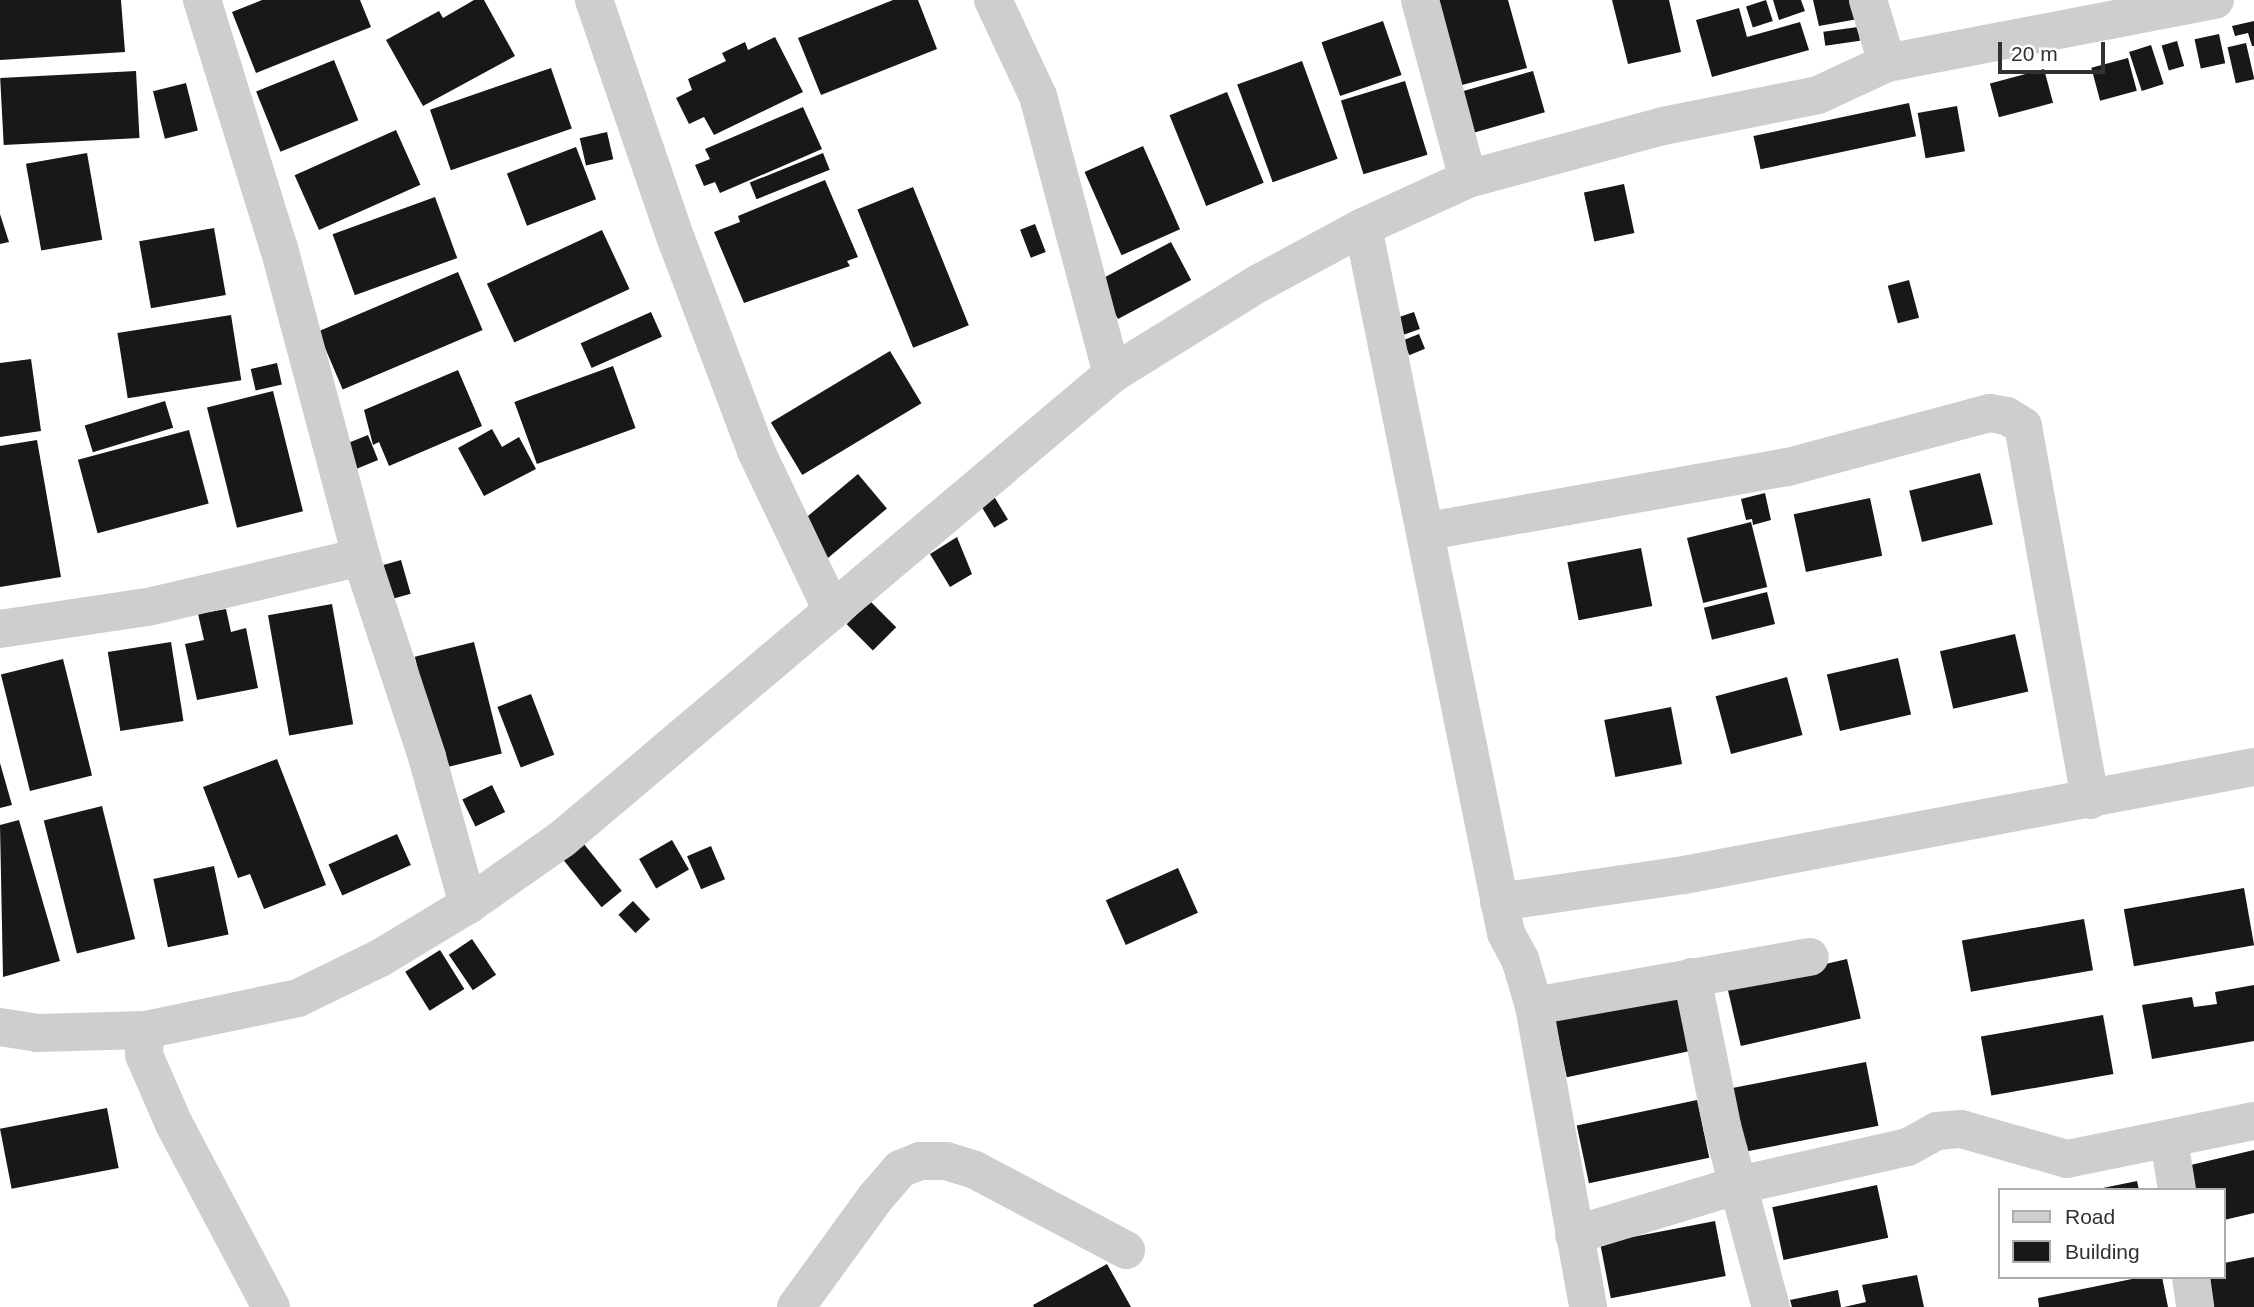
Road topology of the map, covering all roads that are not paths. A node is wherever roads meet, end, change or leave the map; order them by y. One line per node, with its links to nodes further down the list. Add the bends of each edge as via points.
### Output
1 (202, 0): 12 (street, via 279,247)
2 (594, 0): 13 (street, via 676,239 756,451)
3 (993, 0): 10 (street, via 1038,96)
4 (1420, 0): 8 (street)
5 (1868, 0): 7 (street)
6 (2215, 0): 7 (street)
7 (1887, 63): 8 (street, via 1818,95 1663,126)
8 (1468, 179): 9 (street)
9 (1363, 228): 10 (street, via 1259,283); 11 (street)
10 (1112, 374): 13 (street)
11 (1428, 531): 16 (street, via 1788,467 1990,413 2007,416 2023,426); 17 (street)
12 (361, 557): 14 (street, via 148,607); 18 (street, via 427,757)
13 (832, 610): 18 (street, via 562,839)
14 (0, 629)
15 (2254, 767): 16 (street)
16 (2090, 800): 17 (street, via 1684,875)
17 (1499, 902): 21 (street)
18 (468, 905): 23 (street, via 380,958 299,998)
19 (1810, 957): 20 (street)
20 (1692, 977): 21 (street); 26 (street)
21 (1534, 1006): 28 (street)
22 (0, 1027): 23 (street, via 37,1033)
23 (145, 1030): 31 (street, via 144,1055 174,1124)
24 (2254, 1121): 25 (street)
25 (2169, 1140): 26 (street, via 2067,1159 1961,1129 1937,1131 1908,1147); 27 (street)
26 (1739, 1185): 28 (street); 34 (street)
27 (2177, 1188)
28 (1574, 1235): 33 (street)
29 (1126, 1250): 32 (street, via 975,1170 946,1161 920,1161 900,1169 876,1197)
30 (2191, 1279): 35 (street)
31 (271, 1307)
32 (796, 1307)
33 (1588, 1307)
34 (1771, 1307)
35 (2195, 1307)

